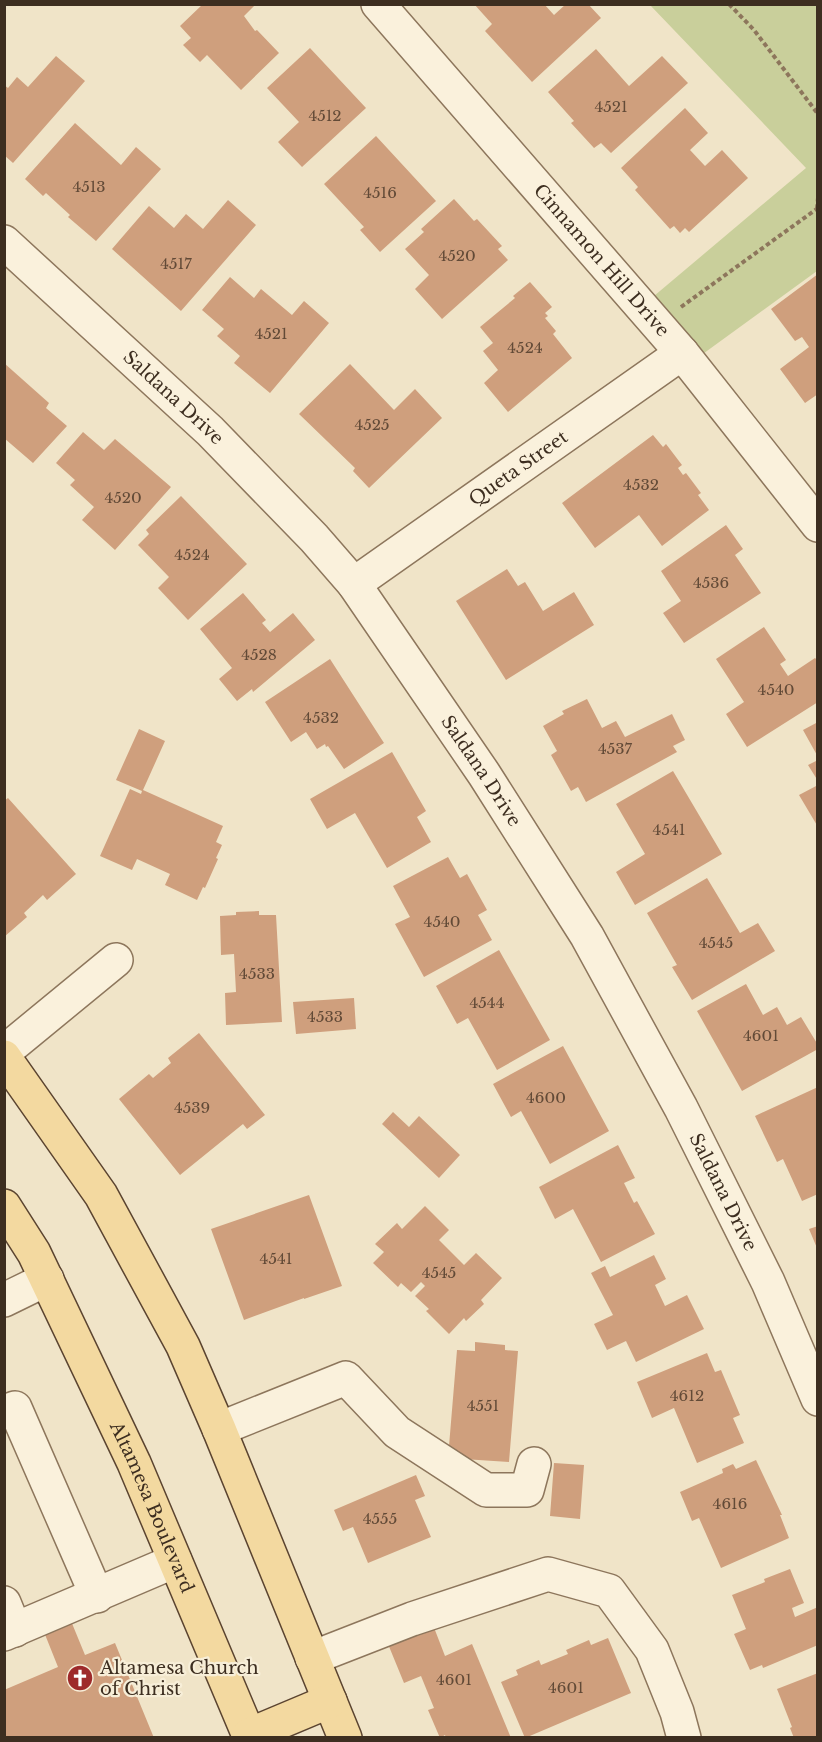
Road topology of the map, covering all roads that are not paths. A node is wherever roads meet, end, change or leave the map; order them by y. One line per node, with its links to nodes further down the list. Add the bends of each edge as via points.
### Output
1 (378, 4): 3 (street, Cinnamon Hill Drive)
2 (4, 242): 5 (street, Saldana Drive, via 210,431)
3 (682, 353): 4 (street, Cinnamon Hill Drive); 5 (street, Queta Street)
4 (818, 525)
5 (354, 584): 12 (street, Saldana Drive, via 484,774 587,936 681,1108 768,1282)
6 (116, 960): 7 (street)
7 (4, 1052)
8 (4, 1057): 14 (main road, via 101,1195 183,1346)
9 (4, 1206): 10 (main road, Altamesa Boulevard)
10 (47, 1279): 11 (street); 16 (main road, Altamesa Boulevard, via 134,1463)
11 (4, 1300)
12 (818, 1399)
13 (4, 1412): 17 (street, via 15,1408)
14 (219, 1429): 15 (street, via 346,1378 397,1432 486,1490 527,1490); 19 (main road)
15 (534, 1464)
16 (175, 1561): 17 (street); 21 (main road, Altamesa Boulevard)
17 (97, 1596): 18 (street)
18 (8, 1622)
19 (312, 1658): 20 (main road); 23 (street, via 548,1574 609,1591 652,1650)
20 (330, 1701): 21 (main road); 22 (main road)
21 (249, 1736)
22 (345, 1737)
23 (684, 1737)

